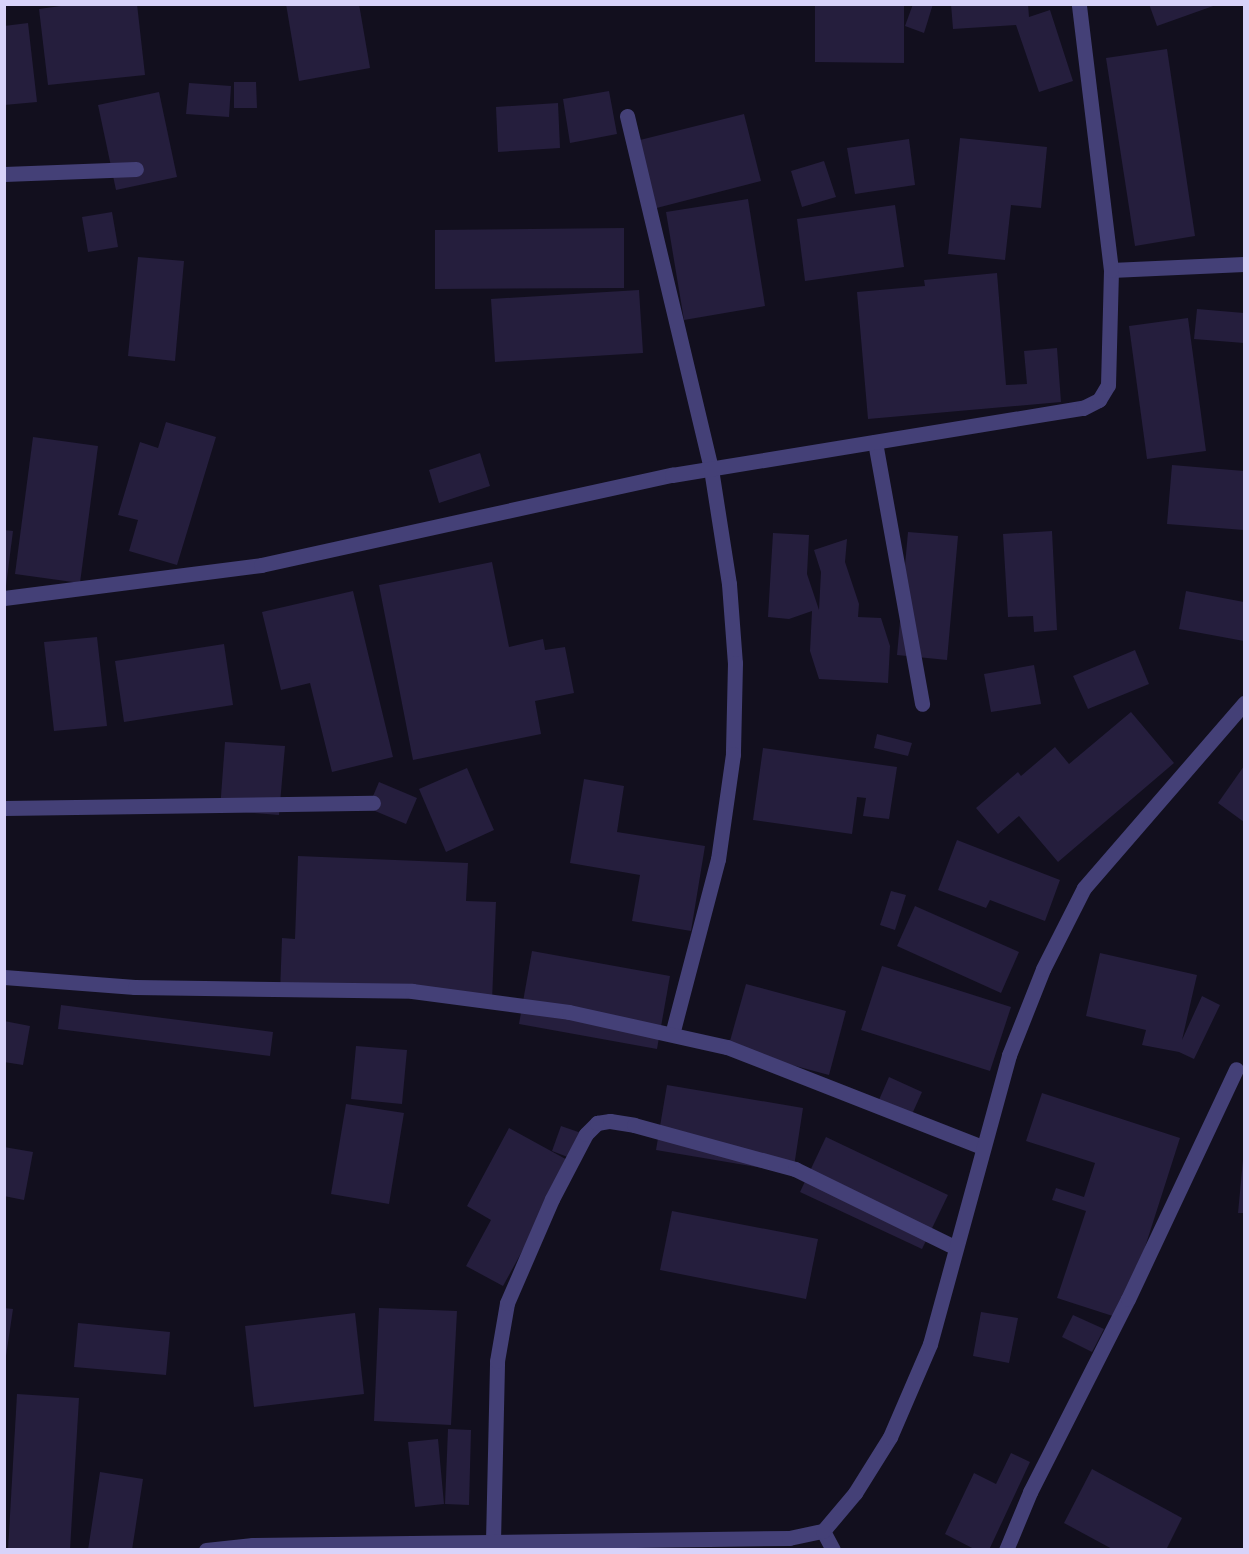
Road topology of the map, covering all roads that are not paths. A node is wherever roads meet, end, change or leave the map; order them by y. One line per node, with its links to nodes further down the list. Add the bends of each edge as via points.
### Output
1 (1079, 4): 6 (street)
2 (627, 116): 8 (street)
3 (136, 169): 4 (street)
4 (4, 174)
5 (1245, 264): 6 (street)
6 (1111, 270): 7 (street, via 1108,385 1100,400 1083,408)
7 (875, 442): 8 (street); 11 (street)
8 (711, 469): 9 (street, via 261,565); 15 (street, via 729,584 734,754 718,859)
9 (4, 598)
10 (1245, 703): 17 (street, via 1084,888 1043,969 1009,1055)
11 (922, 704)
12 (373, 803): 13 (street)
13 (4, 808)
14 (4, 977): 15 (street, via 135,987 412,991 570,1012)
15 (672, 1034): 17 (street, via 727,1047)
16 (1236, 1069): 23 (street, via 1128,1299 1030,1492)
17 (982, 1147): 18 (street)
18 (956, 1248): 19 (street, via 930,1344 890,1437 855,1492); 20 (street, via 795,1169 634,1125 597,1123 585,1134 507,1303 497,1361)
19 (823, 1530): 20 (street, via 789,1538); 22 (street)
20 (493, 1541): 21 (street, via 253,1545)
21 (206, 1550)
22 (833, 1550)
23 (1006, 1550)

